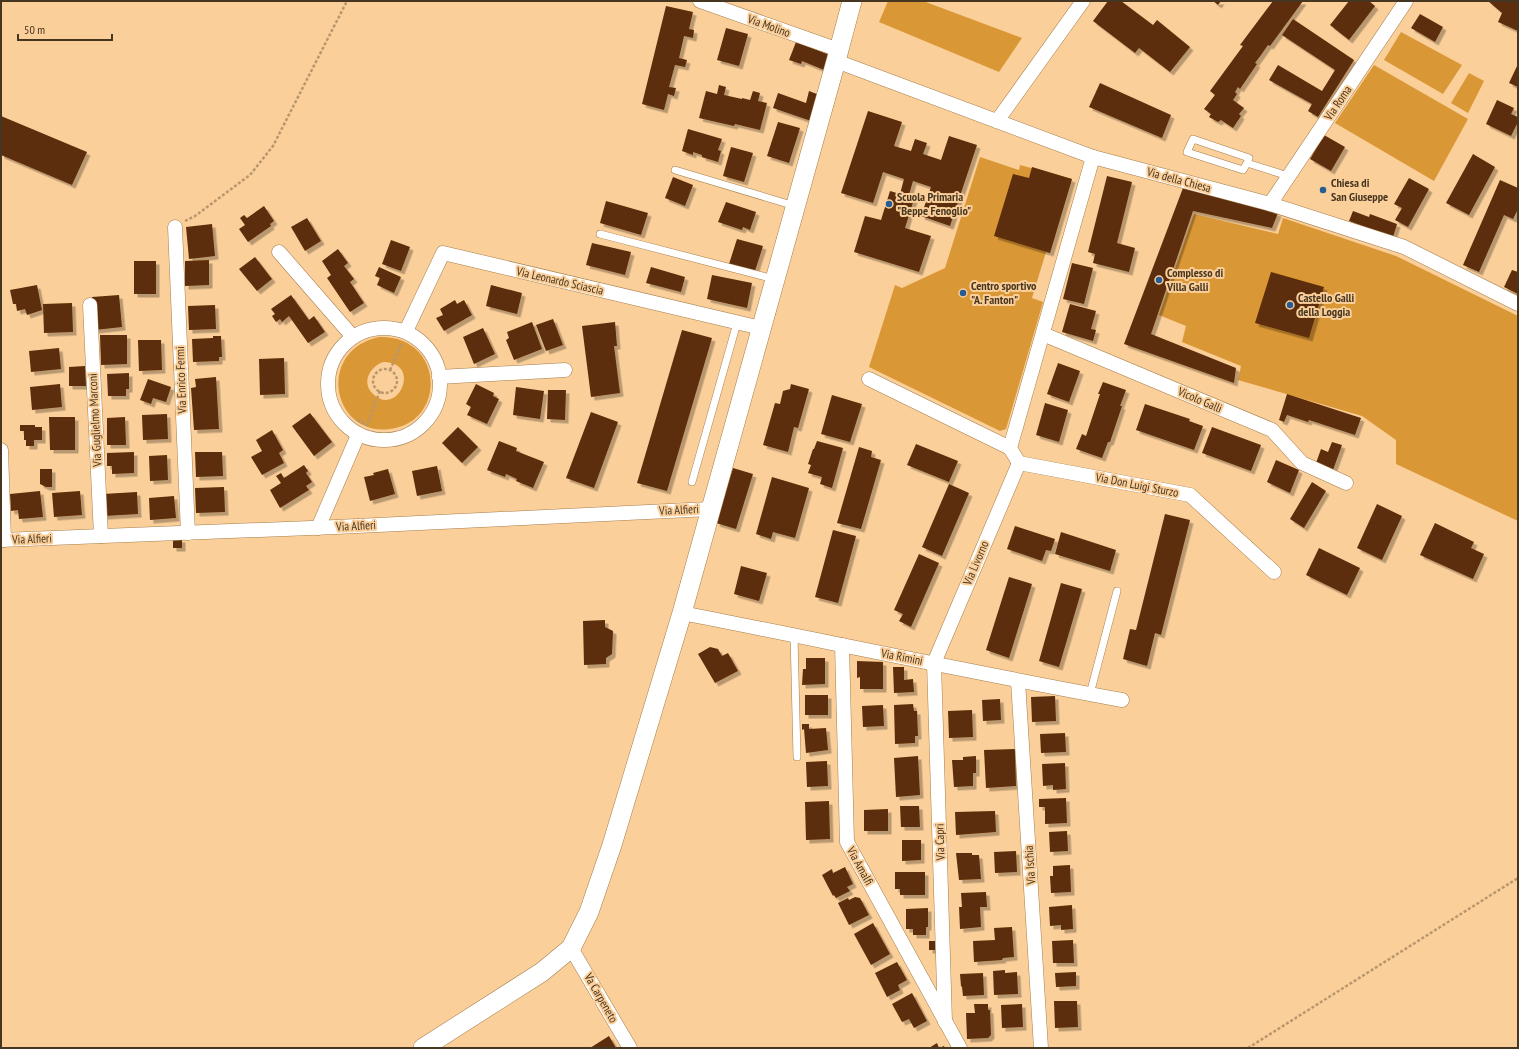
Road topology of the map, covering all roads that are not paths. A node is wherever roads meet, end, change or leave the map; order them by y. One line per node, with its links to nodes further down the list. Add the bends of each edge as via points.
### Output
1 (700, 1): 5 (street, Via Molino)
2 (852, 1): 5 (street)
3 (1083, 1): 6 (street)
4 (1403, 2): 10 (street, Via Roma)
5 (838, 56): 6 (street, Via della Chiesa); 12 (street)
6 (997, 122): 7 (street, Via della Chiesa)
7 (1093, 157): 11 (street, Via della Chiesa); 22 (street)
8 (1247, 164): 8 (lane, via 1249,158 1193,139 1187,152 1243,170); 10 (lane)
9 (675, 170): 12 (lane)
10 (1288, 176): 11 (street, Via Roma)
11 (1270, 204): 17 (street, Via della Chiesa, via 1404,247)
12 (796, 206): 16 (street)
13 (175, 227): 35 (street, Via Enrico Fermi)
14 (600, 234): 16 (lane)
15 (279, 252): 23 (street)
16 (775, 280): 20 (street)
17 (1518, 304)
18 (90, 305): 36 (street, Via Guglielmo Marconi)
19 (737, 323): 20 (street, Via Leonardo Sciascia); 21 (street, Via Leonardo Sciascia, via 443,253); 31 (lane)
20 (762, 328): 33 (street)
21 (402, 330): 23 (street, via 367,330); 25 (street, via 429,351 438,367)
22 (1043, 334): 28 (street); 32 (street, Vicolo Galli, via 1272,430 1302,463)
23 (353, 337): 27 (street, via 340,348 331,363 327,379 328,396 334,412 344,425)
24 (565, 370): 25 (street)
25 (439, 377): 27 (street, via 436,404 427,421 412,433 395,440 376,440)
26 (869, 378): 28 (street)
27 (355, 433): 34 (street)
28 (1010, 448): 30 (street)
29 (1, 450): 37 (street)
30 (1019, 463): 38 (street, Via Don Luigi Sturzo, via 1190,495); 43 (street, Via Livorno)
31 (692, 482)
32 (1346, 483)
33 (710, 509): 34 (street, Via Alfieri); 40 (street)
34 (318, 528): 35 (street, Via Alfieri)
35 (188, 533): 36 (street, Via Alfieri)
36 (101, 536): 37 (street, Via Alfieri)
37 (2, 540)
38 (1274, 572)
39 (1116, 591): 45 (lane)
40 (682, 613): 41 (street, Via Rimini); 48 (street, via 612,845 589,912)
41 (794, 635): 42 (street, Via Rimini); 47 (lane)
42 (842, 645): 43 (street, Via Rimini); 49 (street, Via Amalfi, via 847,842)
43 (934, 663): 44 (street, Via Rimini); 49 (street, Via Capri)
44 (1018, 681): 45 (street, Via Rimini); 53 (street, Via Ischia)
45 (1090, 694): 46 (street, Via Rimini)
46 (1122, 700)
47 (797, 757)
48 (571, 948): 50 (street, via 542,972); 51 (street, Va Carpeneto)
49 (945, 1022): 52 (street)
50 (423, 1048)
51 (630, 1048)
52 (960, 1048)
53 (1041, 1048)

